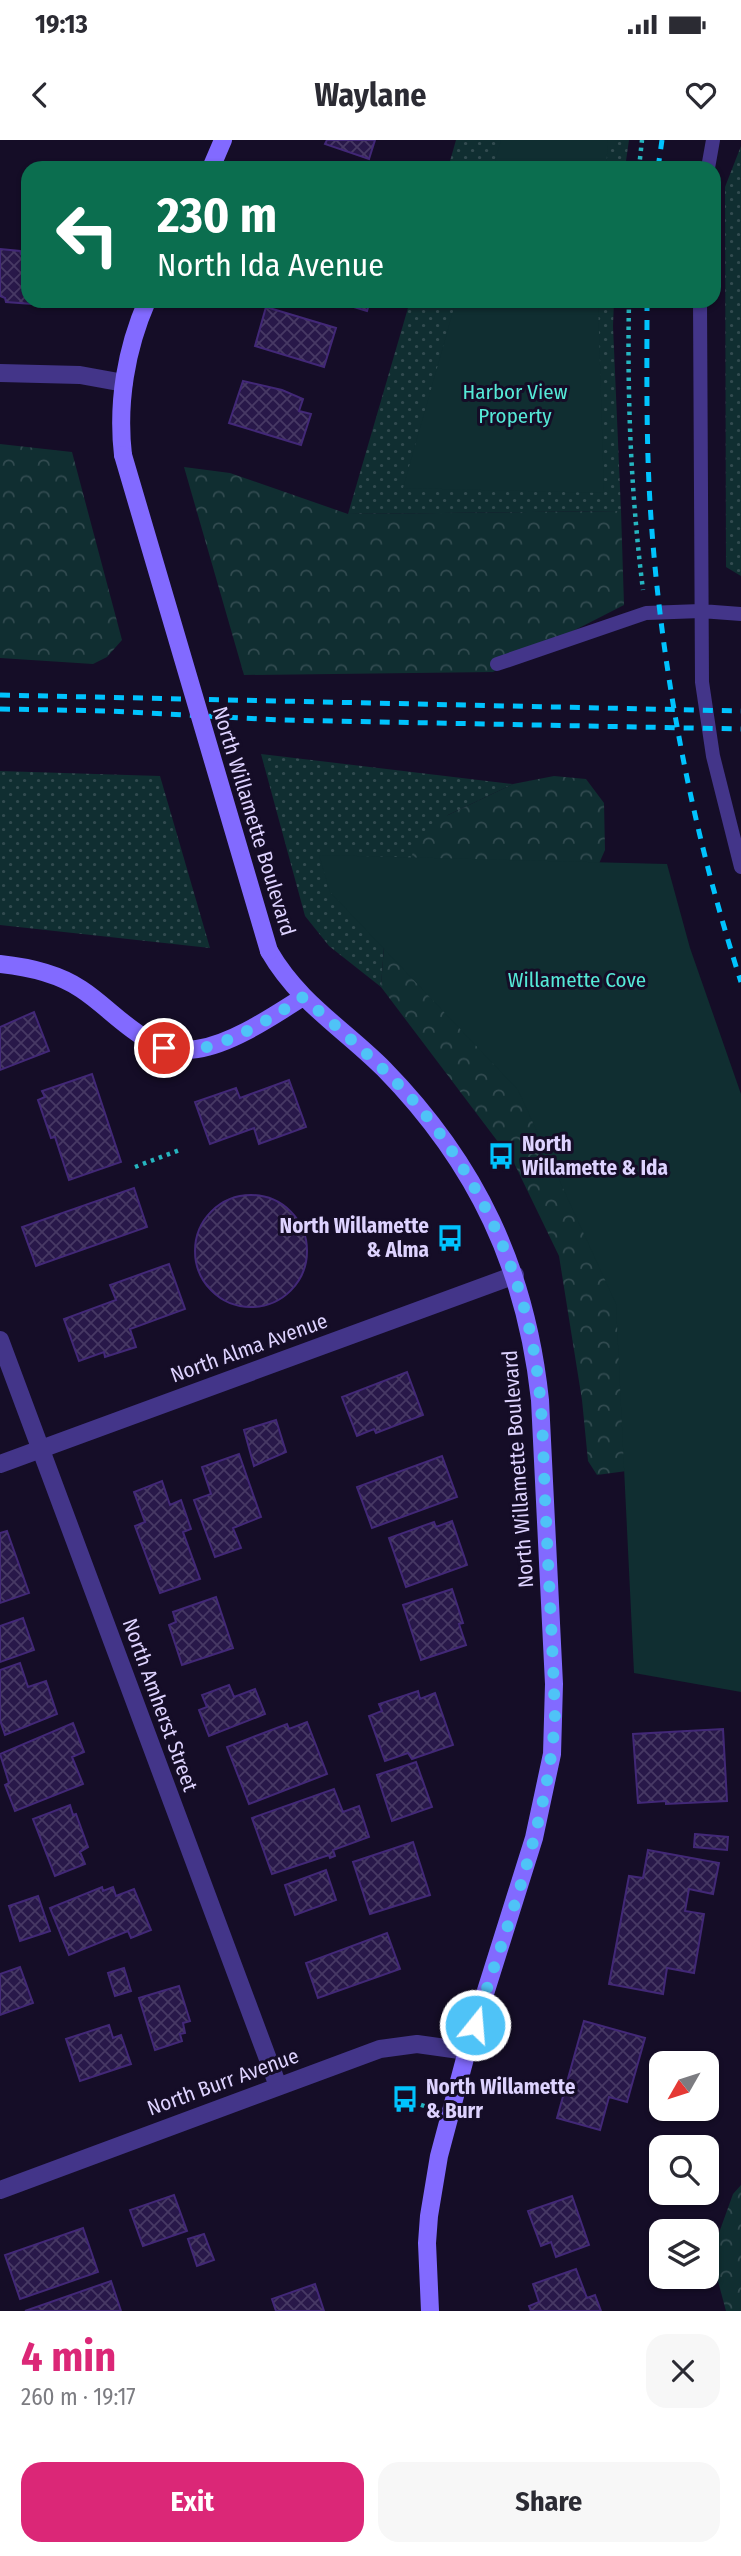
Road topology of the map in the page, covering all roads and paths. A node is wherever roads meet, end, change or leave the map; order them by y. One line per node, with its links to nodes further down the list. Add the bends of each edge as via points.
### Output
1 (223, 140): 4 (main road)
2 (642, 140): 5 (path)
3 (713, 140): 6 (lane)
4 (214, 161)
5 (640, 161)
6 (709, 161)
7 (144, 308): 11 (main road, North Willamette Boulevard)
8 (629, 308): 13 (path, via 636,537)
9 (700, 308): 12 (lane)
10 (0, 373): 11 (street, via 80,375)
11 (124, 383): 18 (main road, North Willamette Boulevard, bridge, via 123,455 269,951)
12 (701, 611): 13 (lane); 14 (lane); 16 (lane, via 702,682 713,756)
13 (646, 613): 15 (lane)
14 (741, 614)
15 (497, 664)
16 (741, 867)
17 (0, 964): 18 (main road, via 56,976 79,988 149,1042 181,1050 219,1042)
18 (303, 997): 21 (main road, North Willamette Boulevard, via 382,1068 434,1126 470,1180)
19 (182, 1149): 20 (path)
20 (135, 1167)
21 (515, 1275): 23 (street, North Alma Avenue); 25 (main road, North Willamette Boulevard, via 540,1400 554,1731 534,1838)
22 (0, 1340): 23 (street, North Amherst Street)
23 (40, 1449): 24 (street, North Alma Avenue); 26 (street, North Amherst Street)
24 (0, 1464)
25 (467, 2051): 26 (street, North Burr Avenue, via 396,2046); 28 (main road, North Willamette Boulevard, via 439,2156 429,2216)
26 (278, 2086): 27 (street, North Burr Avenue)
27 (0, 2190)
28 (430, 2311)

